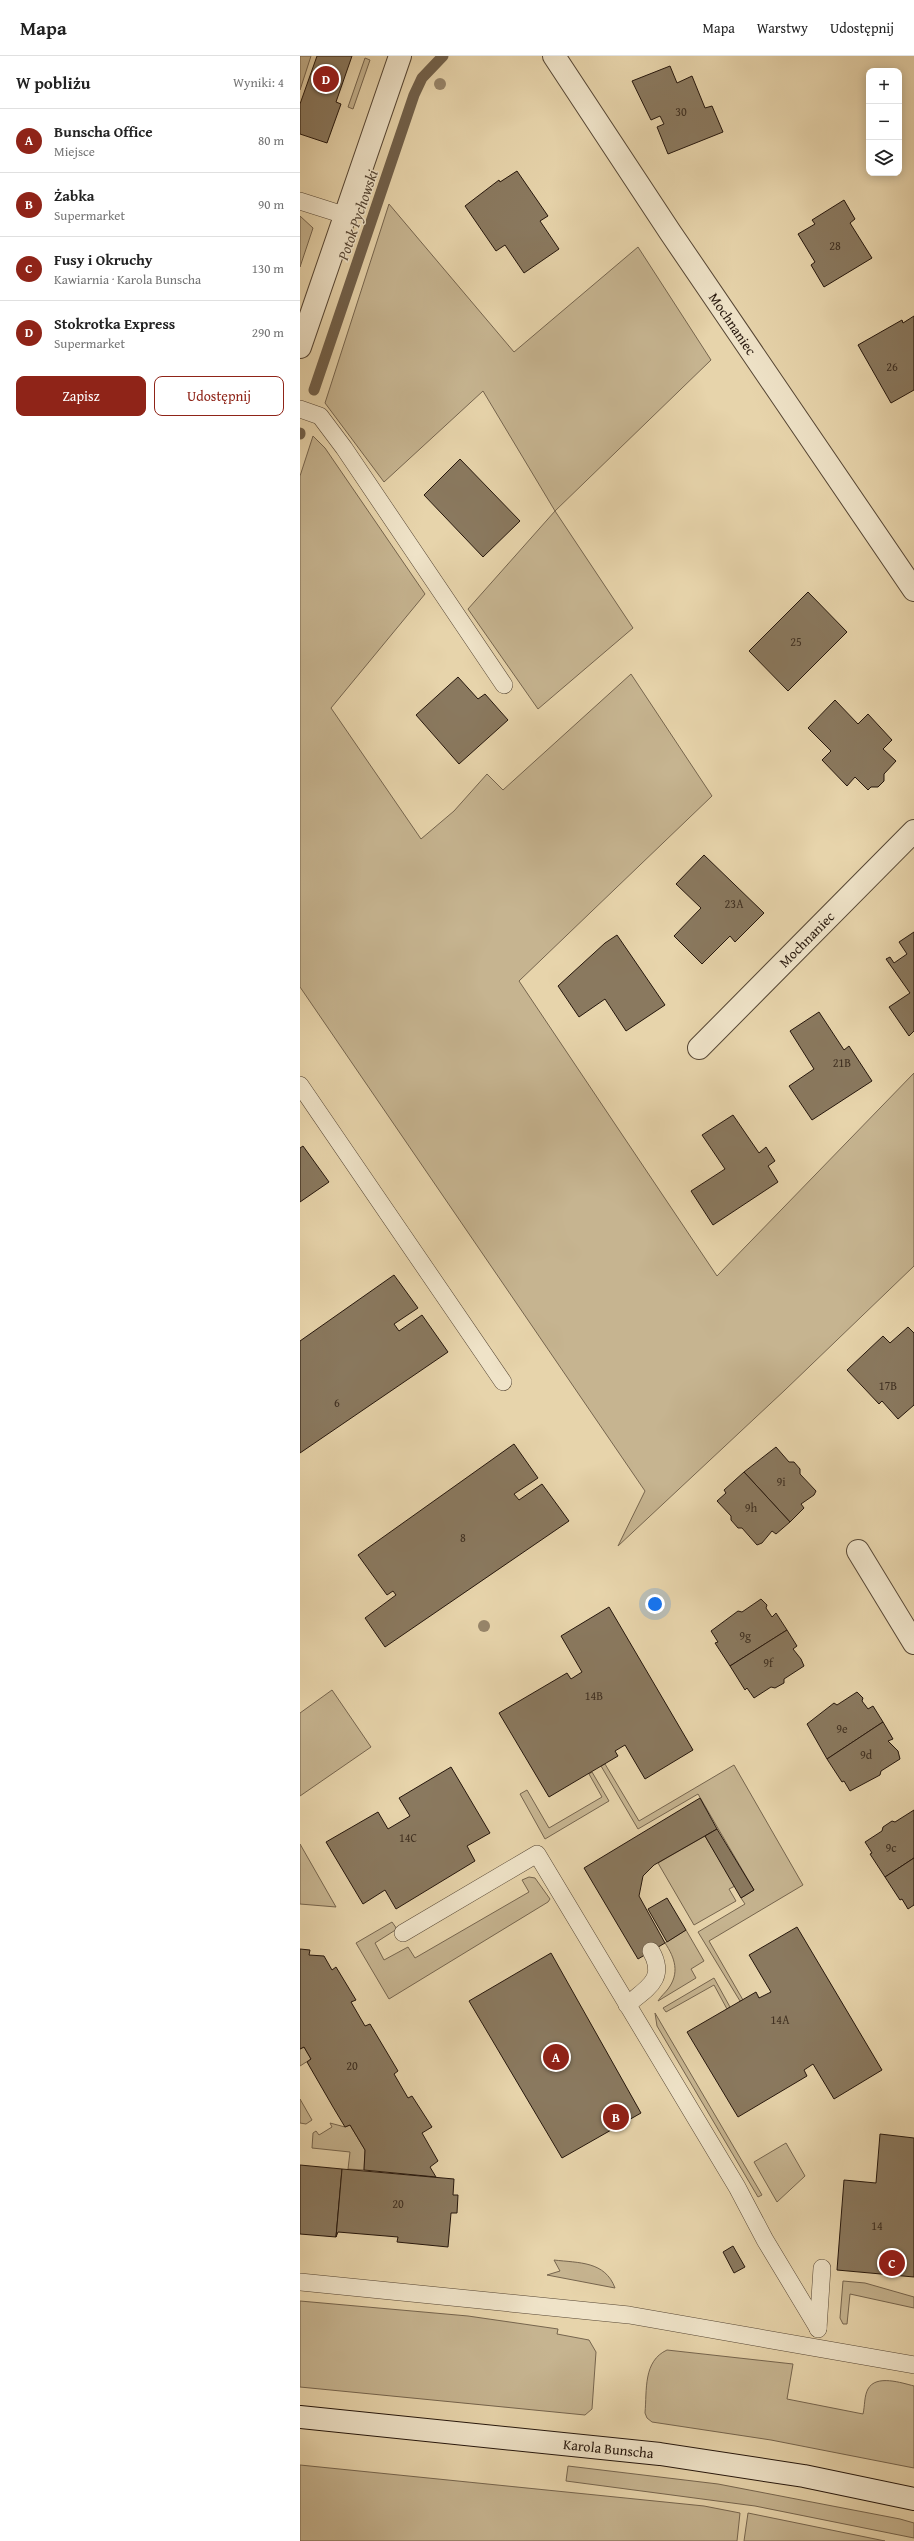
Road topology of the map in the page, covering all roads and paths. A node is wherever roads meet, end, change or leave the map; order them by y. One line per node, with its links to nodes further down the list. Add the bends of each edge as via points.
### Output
1 (400, 56): 4 (street)
2 (554, 56): 7 (street, Mochnaniec, via 670,232)
3 (300, 201): 4 (lane)
4 (344, 215): 5 (street)
5 (300, 347)
6 (300, 409): 8 (lane, via 320,416 344,448)
7 (914, 590)
8 (504, 685)
9 (914, 831): 10 (street, Mochnaniec)
10 (699, 1048)
11 (300, 1085): 12 (lane)
12 (503, 1382)
13 (858, 1551): 14 (street)
14 (914, 1643)
15 (403, 1933): 17 (lane, via 537,1854)
16 (651, 1951): 17 (lane, via 658,1963 658,1974 646,1989)
17 (627, 2005): 20 (lane)
18 (822, 2268): 20 (lane)
19 (300, 2282): 21 (lane, via 629,2315)
20 (818, 2328): 21 (lane)
21 (816, 2349): 22 (lane)
22 (914, 2365)
23 (300, 2417): 24 (street, Karola Bunscha, via 660,2454 804,2476)
24 (914, 2499)

